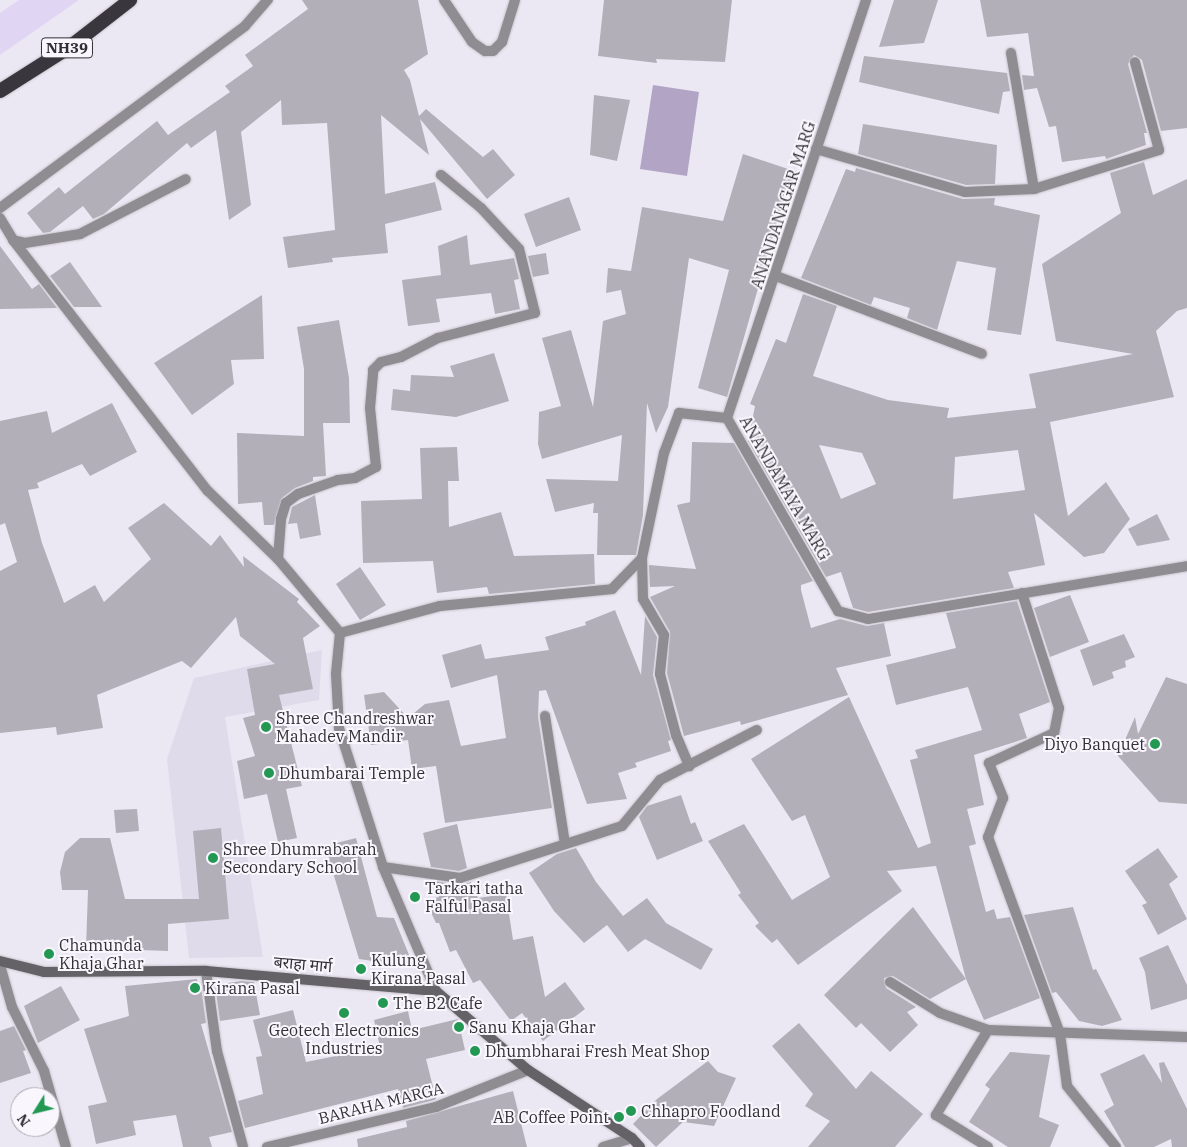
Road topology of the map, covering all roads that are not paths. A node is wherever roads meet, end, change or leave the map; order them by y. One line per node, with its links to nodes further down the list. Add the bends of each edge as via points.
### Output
1 (130, 0): 8 (highway, NH39, via 71,46)
2 (268, 0): 13 (street, via 245,26)
3 (444, 0): 4 (street, via 472,42 485,51 493,51 502,42)
4 (515, 0)
5 (866, 0): 9 (street, ANANDANAGAR MARG)
6 (1011, 53): 12 (street)
7 (1134, 62): 12 (street, via 1159,150)
8 (0, 91)
9 (816, 149): 12 (street, via 965,192); 16 (street, ANANDANAGAR MARG)
10 (441, 174): 20 (street, via 481,208 519,249 534,313 438,338 402,357 381,362 373,370 370,408 376,466 355,478 338,480 298,494 286,503 281,519)
11 (186, 180): 15 (street, via 80,234 25,243)
12 (1034, 189)
13 (0, 208)
14 (0, 218): 15 (street)
15 (12, 240): 20 (street, via 208,491)
16 (776, 276): 17 (street); 18 (street, ANANDANAGAR MARG)
17 (982, 354)
18 (727, 418): 19 (street, ANANDAMAYA MARG, via 679,414 664,452); 22 (street, ANANDAMAYA MARG, via 838,611 868,619)
19 (642, 558): 23 (street, via 612,590 440,606); 26 (street, via 643,599 664,635 660,674 676,735)
20 (278, 559): 23 (street)
21 (1187, 566): 22 (street, ANANDAMAYA MARG)
22 (1022, 593): 35 (street, via 1059,708 1054,733 989,763 1002,798 988,837)
23 (340, 633): 28 (street, via 336,674 338,728)
24 (545, 716): 27 (street)
25 (757, 730): 26 (street)
26 (689, 766): 27 (street, via 660,780 622,826)
27 (566, 843): 28 (street, via 460,878)
28 (384, 867): 33 (street)
29 (0, 961): 31 (main road, बराहा मार्ग, via 44,972)
30 (0, 966): 39 (street, via 12,1007 44,1071)
31 (206, 971): 33 (main road, बराहा मार्ग); 40 (street, via 217,1051)
32 (890, 982): 34 (street, via 940,1013)
33 (436, 991): 37 (main road)
34 (988, 1030): 35 (street); 44 (street, via 936,1115)
35 (1060, 1034): 36 (street); 45 (street, via 1067,1086)
36 (1187, 1037)
37 (528, 1070): 38 (main road); 41 (street, BARAHA MARGA, via 436,1107)
38 (632, 1138): 42 (street); 43 (main road)
39 (66, 1147)
40 (243, 1147)
41 (267, 1147)
42 (604, 1147)
43 (640, 1147)
44 (988, 1147)
45 (1116, 1147)

